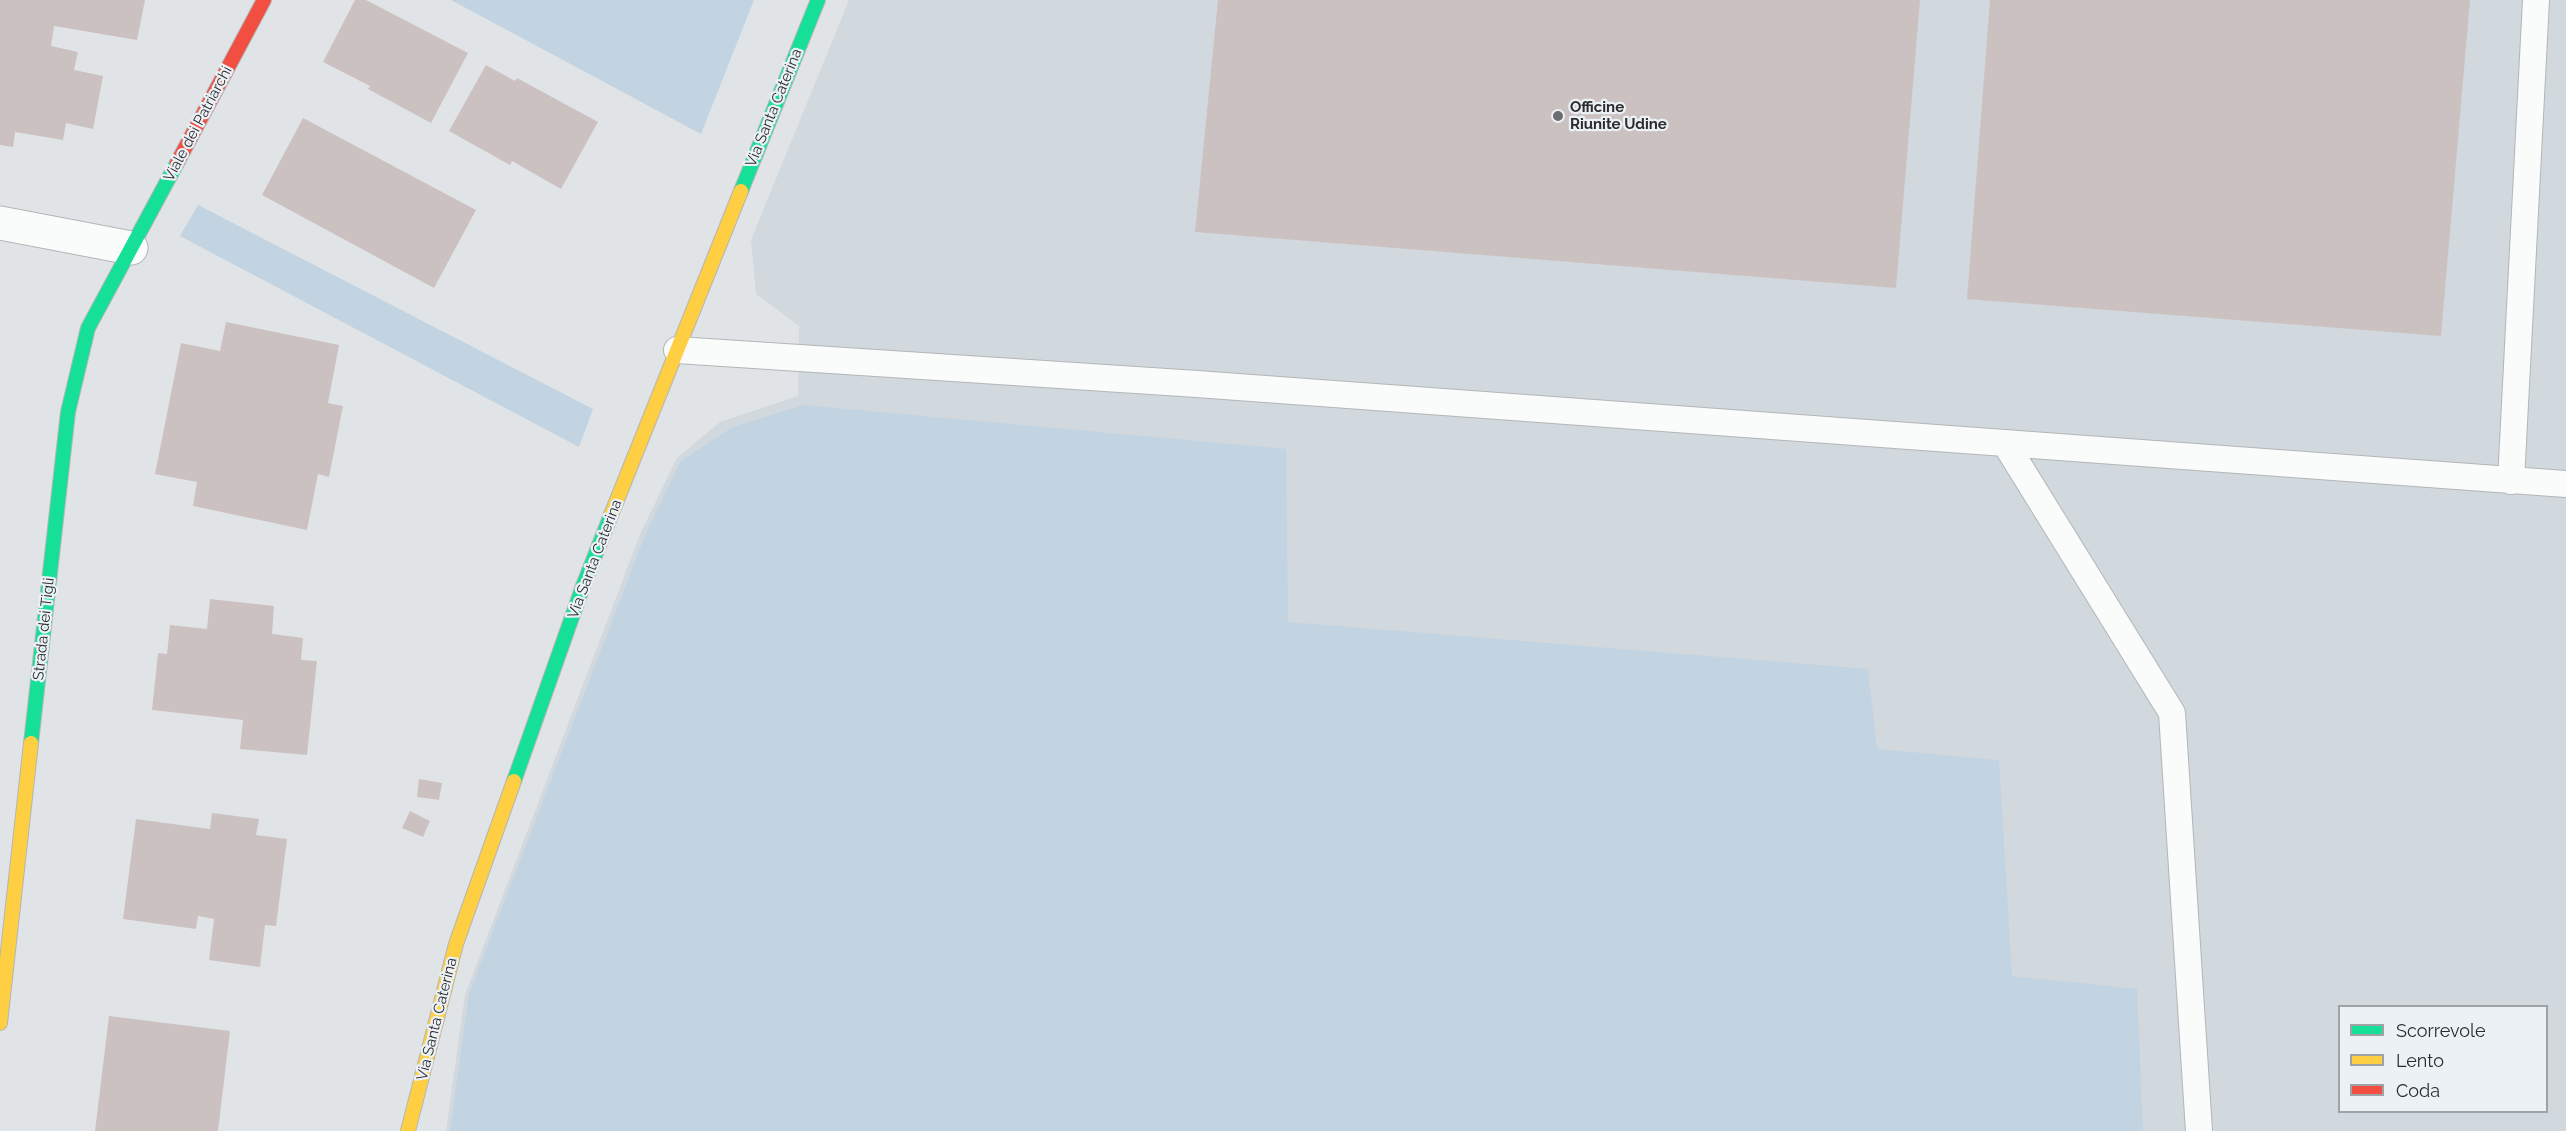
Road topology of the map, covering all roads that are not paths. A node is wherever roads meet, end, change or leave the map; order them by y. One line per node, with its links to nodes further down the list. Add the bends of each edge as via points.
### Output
1 (264, 0): 5 (street, Viale dei Patriarchi)
2 (818, 0): 6 (street, Via Santa Caterina)
3 (2536, 0): 8 (lane)
4 (0, 223): 5 (street)
5 (131, 248): 10 (street, Strada dei Tigli, via 88,328 68,412)
6 (677, 350): 7 (lane); 11 (street, Via Santa Caterina, via 583,586 456,944)
7 (2004, 444): 8 (lane); 12 (lane, via 2172,713)
8 (2511, 480): 9 (lane)
9 (2566, 484)
10 (0, 1023)
11 (408, 1131)
12 (2199, 1131)

